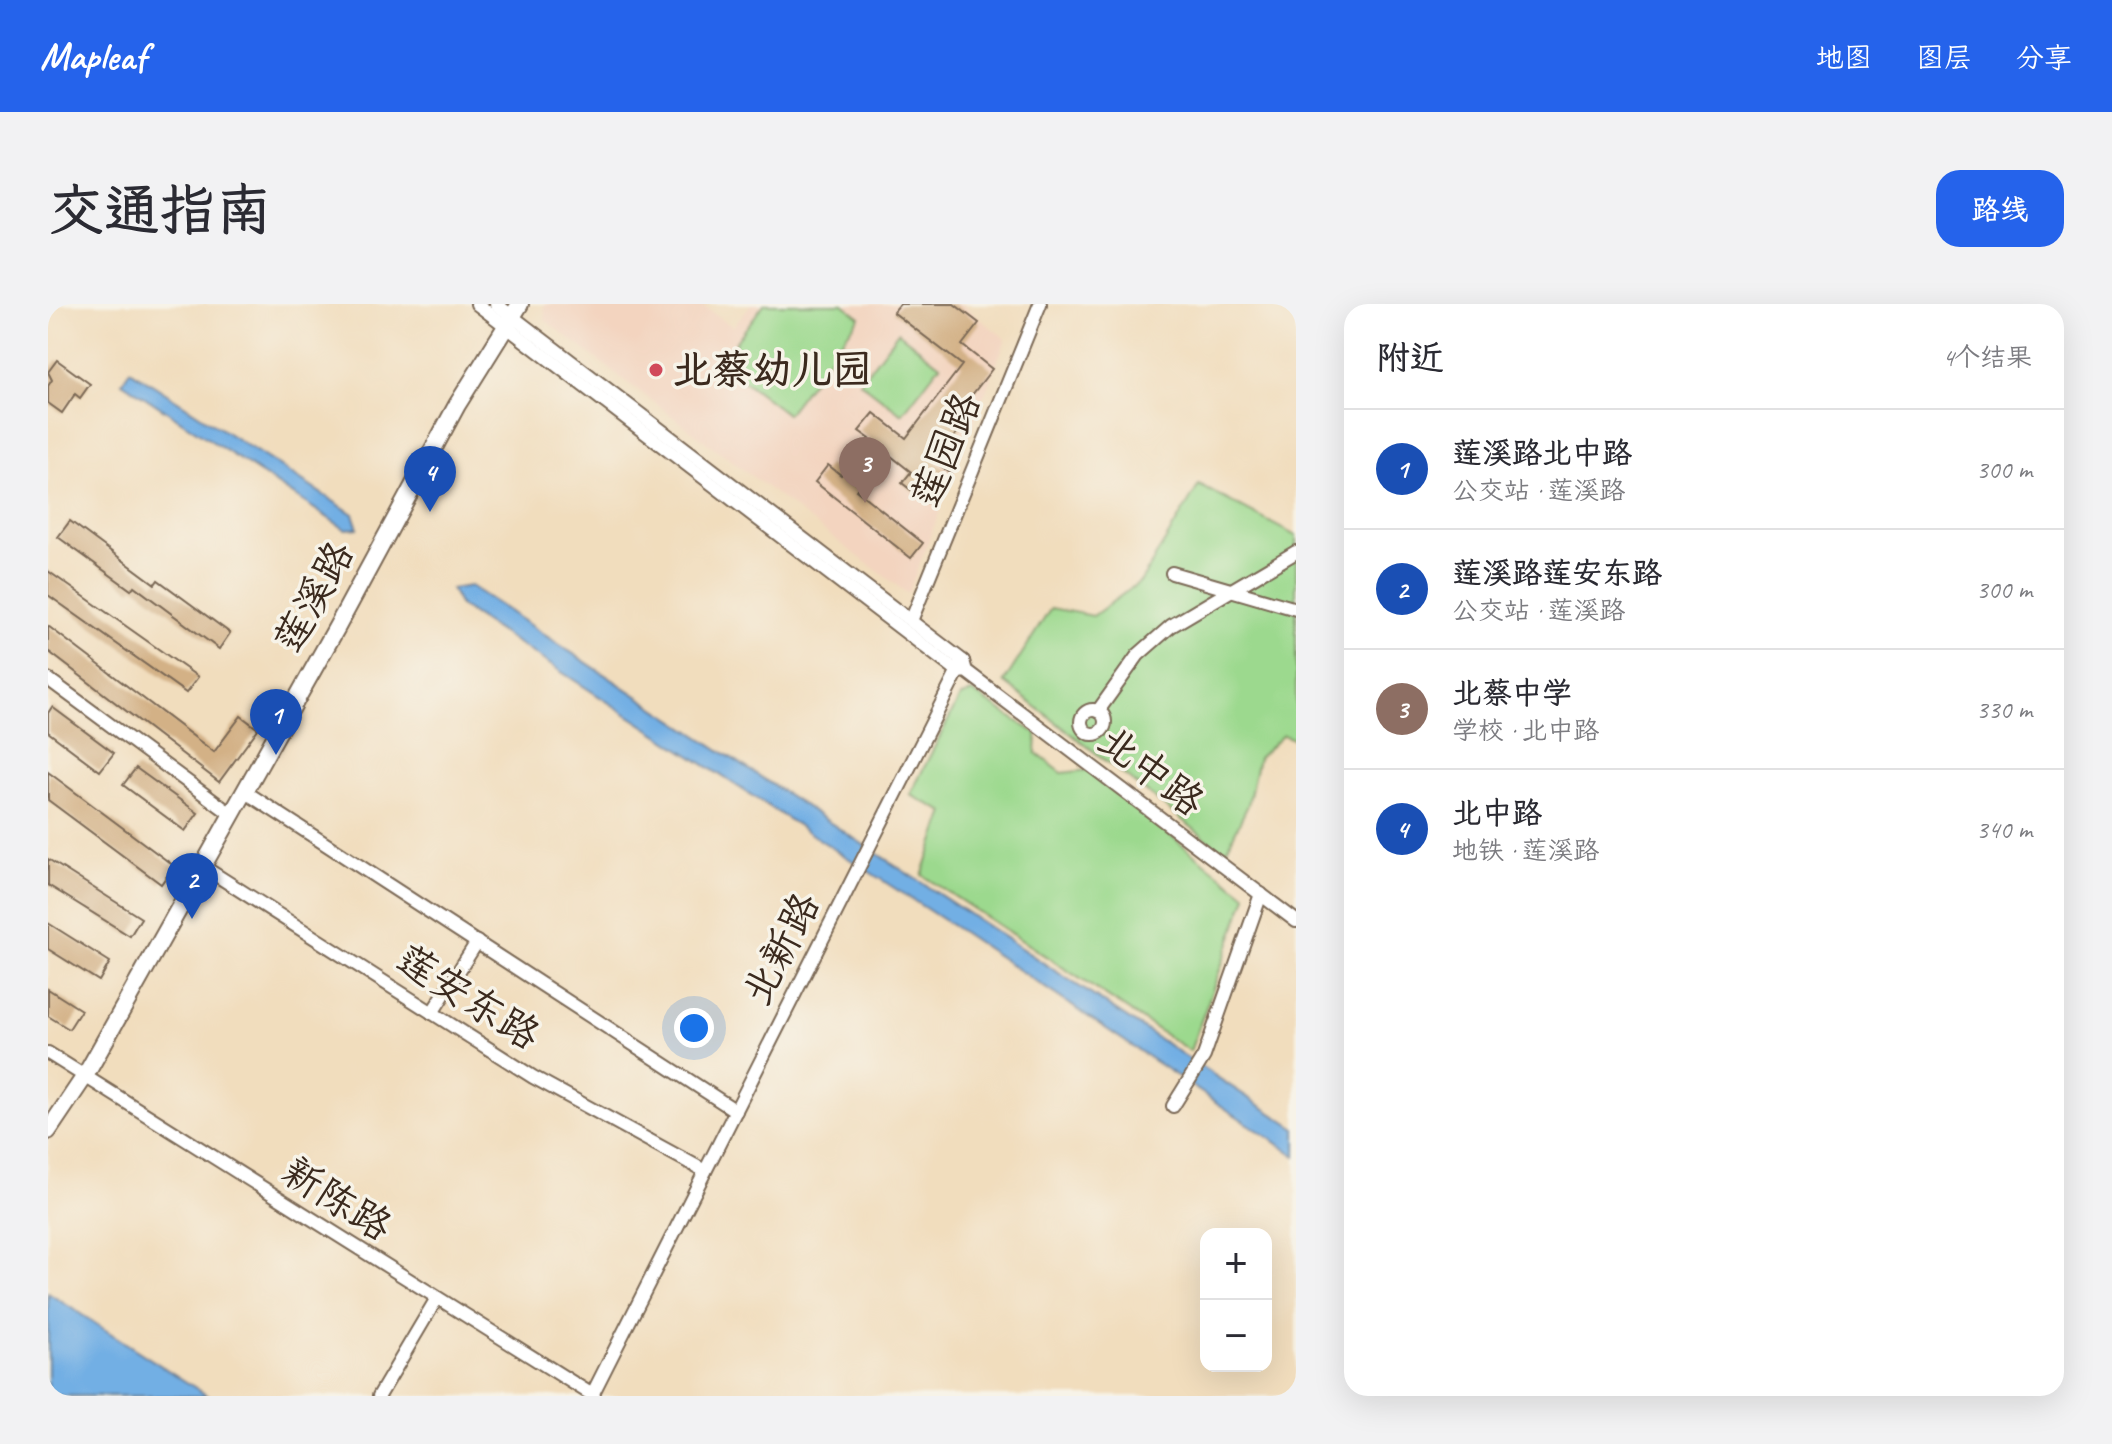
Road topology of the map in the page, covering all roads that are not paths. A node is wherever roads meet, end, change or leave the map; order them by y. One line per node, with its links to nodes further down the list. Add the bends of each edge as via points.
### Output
1 (477, 304): 4 (street, 北中路)
2 (496, 304): 4 (street, 北中路)
3 (1040, 304): 9 (street, 莲园路)
4 (513, 316): 9 (street, 北中路); 10 (street, 北中路); 13 (main road, 莲溪路, via 457,405)
5 (1296, 552): 7 (street)
6 (1172, 573): 7 (street)
7 (1228, 590): 8 (street); 12 (street, via 1171,626 1138,655 1098,711 1105,724 1102,732 1086,731)
8 (1296, 609)
9 (911, 621): 10 (street, 北中路)
10 (962, 668): 12 (street, 北中路); 23 (street, 北新路)
11 (48, 679): 14 (street)
12 (1071, 751): 16 (street, 北中路)
13 (244, 791): 14 (main road, 莲溪路); 18 (street, 莲安东路)
14 (231, 814): 15 (main road, 莲溪路)
15 (202, 866): 19 (street, 莲安东路); 21 (main road, 莲溪路)
16 (1261, 894): 17 (street, 北中路); 22 (street, via 1200,1064)
17 (1296, 921)
18 (477, 942): 19 (street); 23 (street, 莲安东路)
19 (432, 1013): 25 (street, 莲安东路, via 557,1091)
20 (48, 1053): 21 (street, 新陈路)
21 (85, 1076): 24 (main road, 莲溪路); 26 (street, 新陈路)
22 (1173, 1106)
23 (736, 1111): 25 (street, 北新路)
24 (48, 1131)
25 (705, 1171): 28 (street, 北新路)
26 (437, 1298): 27 (street); 28 (street, 新陈路)
27 (379, 1396)
28 (593, 1396)

